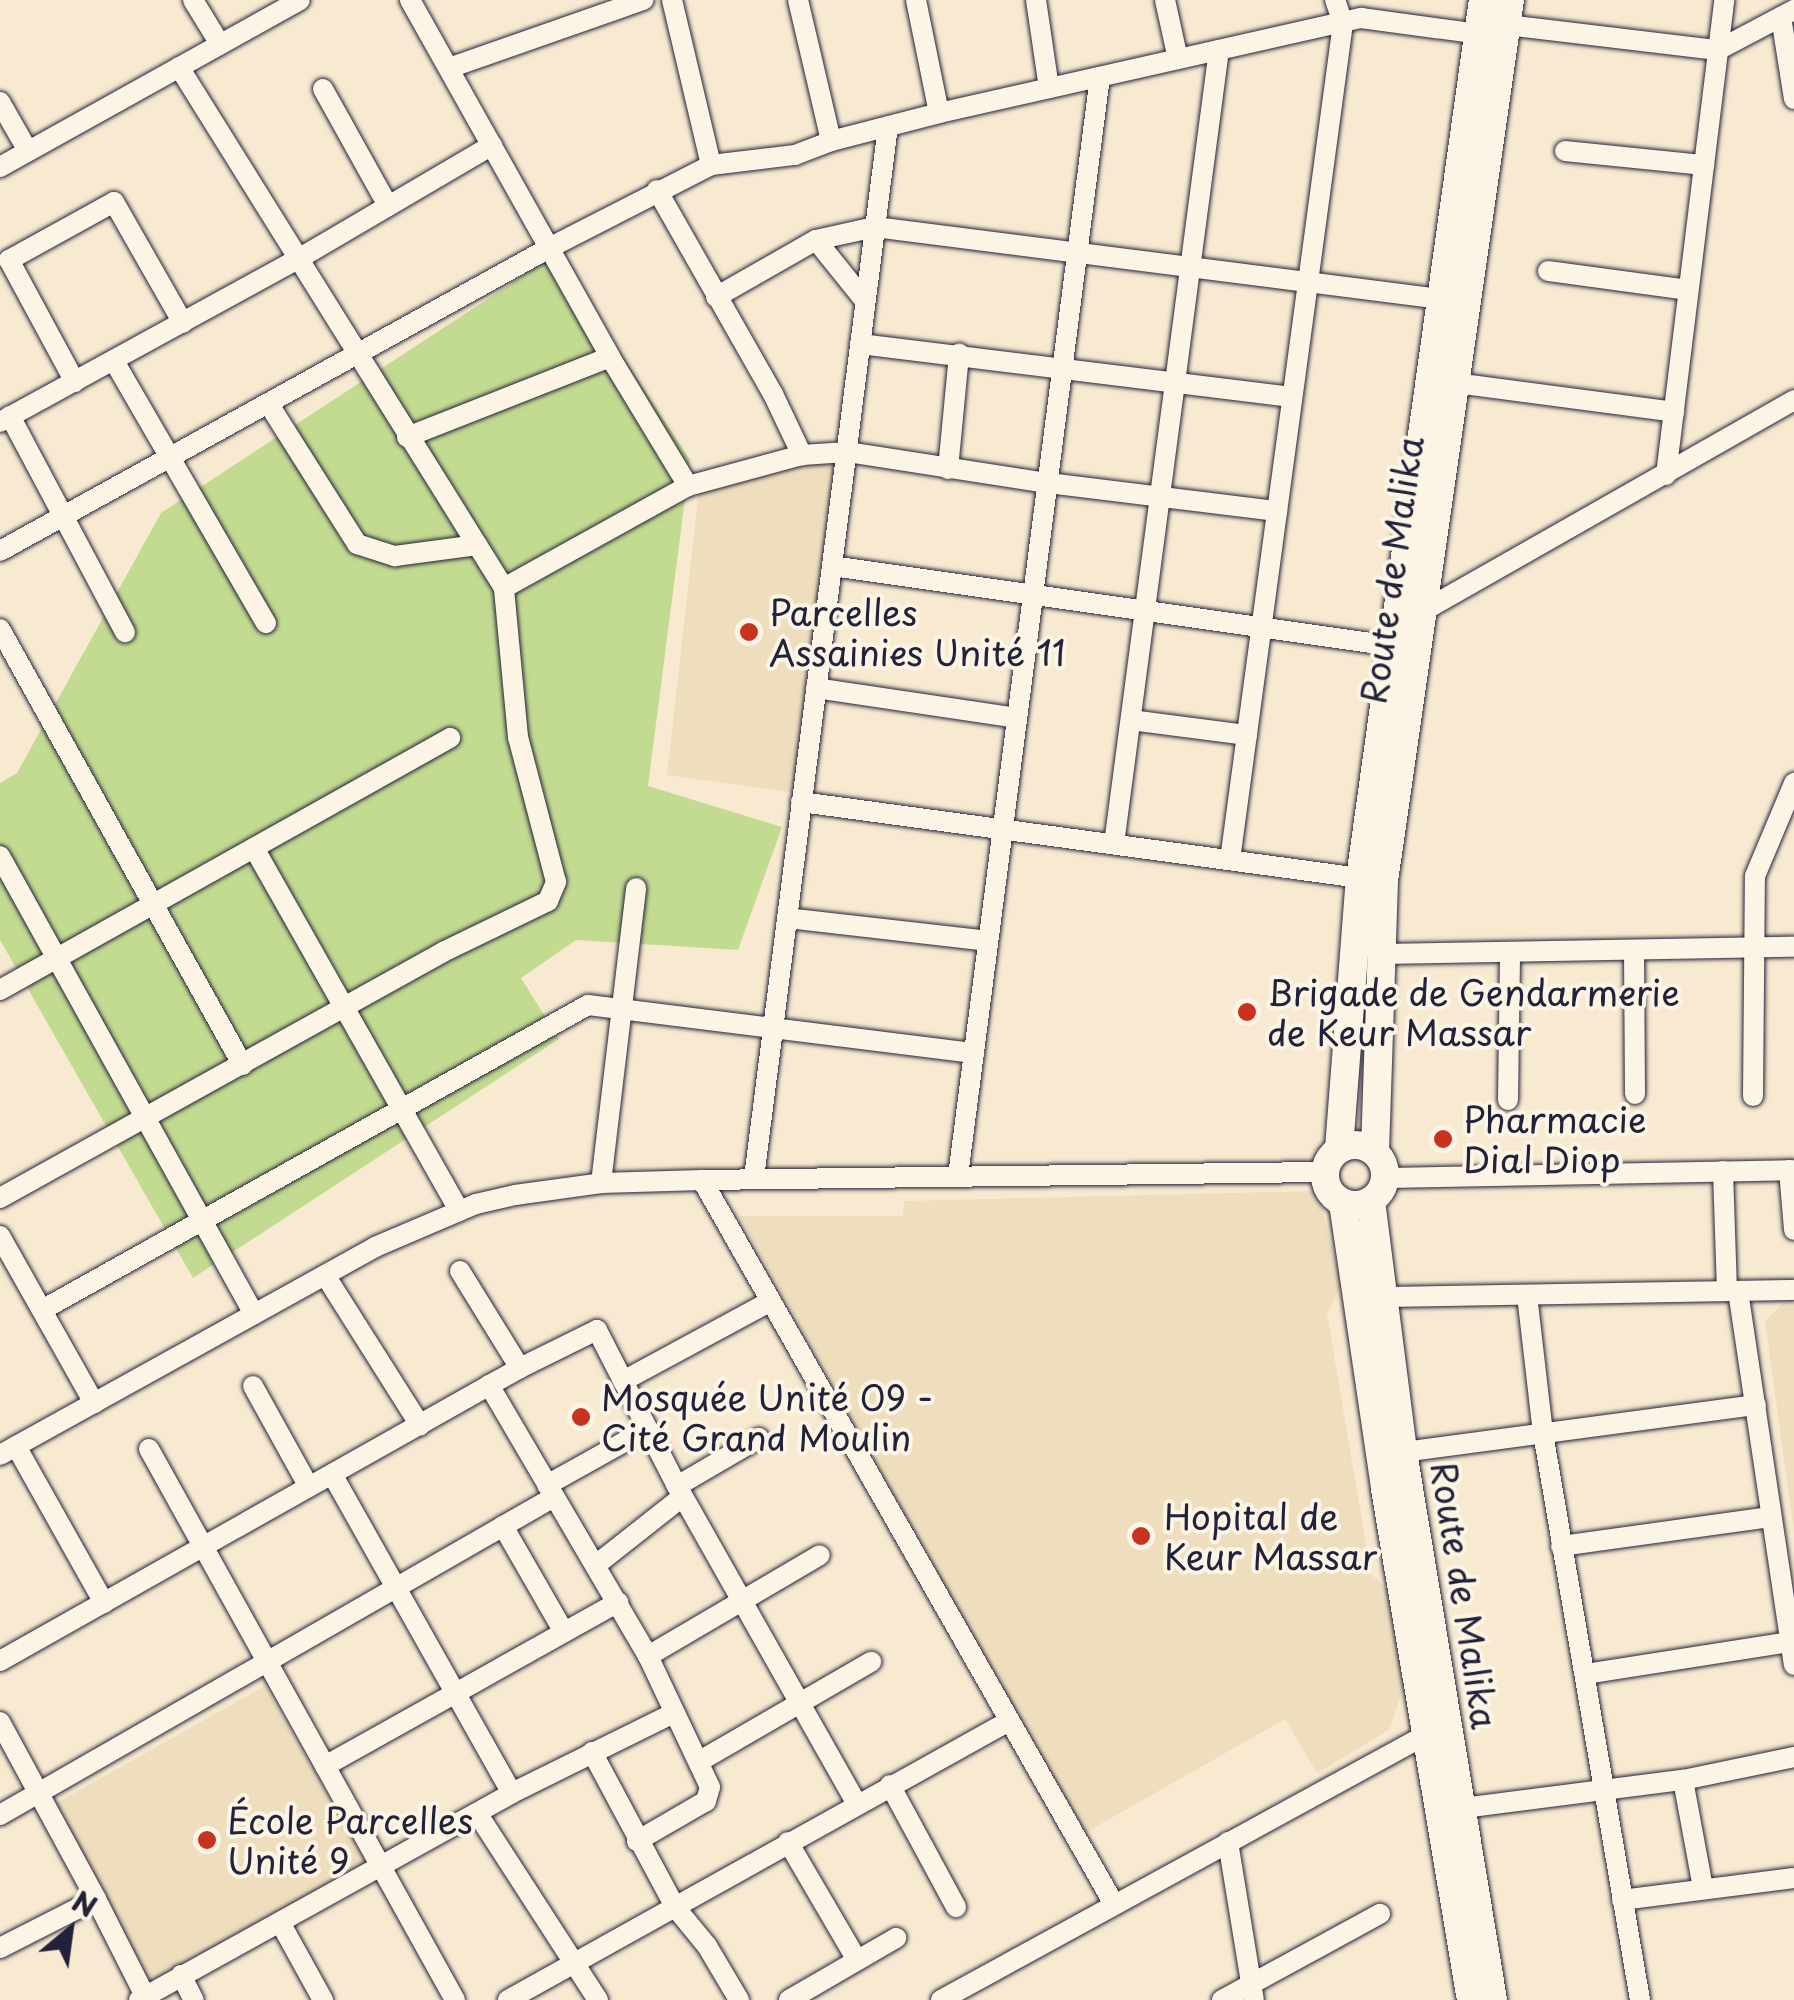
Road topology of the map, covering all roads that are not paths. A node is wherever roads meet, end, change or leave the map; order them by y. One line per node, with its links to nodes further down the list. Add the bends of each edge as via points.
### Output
1 (193, 0): 17 (street)
2 (300, 0): 17 (street)
3 (410, 0): 22 (street)
4 (644, 0): 22 (street)
5 (672, 0): 34 (street)
6 (798, 0): 30 (street)
7 (916, 0): 28 (street)
8 (1036, 0): 24 (street)
9 (1165, 0): 20 (street)
10 (1334, 0): 15 (street)
11 (1483, 0): 16 (main road, Route de Malika)
12 (1724, 0): 19 (street)
13 (1508, 12): 19 (street); 60 (main road, Route de Malika)
14 (1788, 13): 19 (street); 26 (street)
15 (1343, 22): 16 (street, via 1361,18); 18 (street); 46 (street)
16 (1478, 34): 49 (main road, Route de Malika)
17 (220, 44): 21 (street)
18 (1220, 50): 20 (street); 44 (street)
19 (1718, 50): 35 (street)
20 (1178, 59): 23 (street)
21 (180, 66): 32 (street); 43 (street)
22 (448, 68): 31 (street)
23 (1100, 77): 24 (street); 42 (street)
24 (1050, 88): 28 (street)
25 (324, 89): 38 (street)
26 (1794, 99)
27 (0, 102): 32 (street)
28 (939, 113): 29 (street)
29 (888, 126): 30 (street); 39 (street)
30 (831, 141): 34 (street, via 796,155)
31 (492, 145): 38 (street); 41 (street)
32 (28, 151): 36 (street)
33 (1565, 151): 35 (street)
34 (712, 165): 37 (street)
35 (1704, 165): 47 (street)
36 (0, 167)
37 (658, 190): 41 (street); 48 (street)
38 (388, 206): 43 (street)
39 (875, 227): 40 (street); 42 (street); 50 (street)
40 (816, 240): 48 (street); 50 (street)
41 (549, 248): 53 (street); 55 (street)
42 (1078, 251): 44 (street); 57 (street)
43 (298, 259): 51 (street); 53 (street)
44 (1191, 267): 46 (street); 59 (street)
45 (1548, 271): 47 (street)
46 (1308, 281): 49 (street); 61 (street)
47 (1688, 290): 64 (street)
48 (716, 297): 68 (street)
49 (1441, 299): 88 (main road, Route de Malika)
50 (865, 301): 52 (street)
51 (183, 323): 56 (street); 58 (street, via 114,202 9,260)
52 (860, 344): 54 (street); 67 (street)
53 (356, 354): 63 (street); 66 (street)
54 (959, 354): 57 (street); 70 (street)
55 (610, 357): 66 (street); 73 (street)
56 (114, 361): 58 (street); 69 (street)
57 (1063, 368): 59 (street); 72 (street)
58 (75, 382): 65 (street)
59 (1175, 382): 61 (street); 74 (street)
60 (1456, 382): 64 (street); 83 (main road, Route de Malika)
61 (1292, 397): 75 (street)
62 (1794, 400): 71 (street)
63 (268, 403): 69 (street); 77 (street, via 357,544 395,556)
64 (1674, 412): 71 (street)
65 (5, 419): 76 (street)
66 (407, 437): 77 (street)
67 (846, 452): 68 (street); 70 (street); 79 (street)
68 (802, 455): 73 (street)
69 (168, 458): 76 (street); 84 (street)
70 (948, 469): 72 (street)
71 (1666, 474): 83 (street)
72 (1048, 484): 74 (street); 81 (street)
73 (688, 486): 80 (street)
74 (1160, 497): 75 (street); 82 (street)
75 (1277, 511): 85 (street)
76 (66, 514): 78 (street); 87 (street)
77 (476, 545): 80 (street)
78 (0, 551)
79 (832, 566): 81 (street); 89 (street)
80 (504, 588): 113 (street, via 518,737 556,882 548,901)
81 (1033, 595): 82 (street); 90 (street)
82 (1145, 610): 85 (street); 91 (street)
83 (1423, 611): 110 (main road, Route de Malika)
84 (266, 623)
85 (1262, 628): 88 (street); 92 (street)
86 (0, 629): 103 (street)
87 (126, 632)
88 (1392, 646): 101 (main road, Route de Malika)
89 (816, 688): 90 (street); 95 (street)
90 (1017, 718): 96 (street)
91 (1130, 720): 92 (street); 97 (street)
92 (1247, 735): 100 (street)
93 (450, 738): 98 (street)
94 (1794, 783): 106 (street, via 1755,876)
95 (802, 802): 96 (street); 104 (street)
96 (1003, 830): 97 (street); 105 (street)
97 (1114, 844): 100 (street)
98 (254, 848): 103 (street); 113 (street)
99 (0, 856): 111 (street)
100 (1230, 860): 101 (street)
101 (1360, 878): 123 (main road, Route de Malika)
102 (636, 888): 114 (street)
103 (153, 904): 111 (street); 117 (street)
104 (787, 918): 105 (street); 115 (street)
105 (988, 940): 116 (street)
106 (1752, 948): 107 (street); 108 (street); 119 (street)
107 (1794, 948)
108 (1634, 950): 109 (street); 118 (street)
109 (1510, 952): 110 (street); 120 (street)
110 (1378, 954): 130 (main road, Route de Malika)
111 (57, 958): 112 (street); 122 (street)
112 (0, 990)
113 (346, 1009): 117 (street); 121 (street)
114 (622, 1009): 115 (street); 121 (street, via 588,1005); 129 (street)
115 (773, 1028): 116 (street); 127 (street)
116 (974, 1053): 126 (street)
117 (243, 1065): 122 (street)
118 (1635, 1094)
119 (1752, 1096)
120 (1508, 1100)
121 (402, 1109): 132 (street); 133 (street)
122 (146, 1118): 131 (street); 133 (street)
123 (1332, 1161): 126 (street); 130 (main road, via 1329,1191); 130 (main road, via 1357,1145)
124 (1792, 1170): 125 (street); 134 (street)
125 (1723, 1171): 130 (street); 139 (street)
126 (958, 1176): 127 (street)
127 (754, 1178): 128 (street)
128 (702, 1180): 129 (street); 142 (street)
129 (602, 1183): 132 (street)
130 (1368, 1184): 141 (main road, Route de Malika); 186 (main road, Route de Malika, via 1385,1489)
131 (0, 1198)
132 (459, 1211): 137 (street)
133 (202, 1221): 143 (street); 144 (street)
134 (1794, 1230)
135 (0, 1236): 143 (street)
136 (460, 1271): 145 (street)
137 (325, 1275): 144 (street); 151 (street)
138 (1794, 1290): 139 (street)
139 (1733, 1291): 140 (street); 150 (street)
140 (1527, 1295): 141 (street); 153 (street)
141 (1383, 1298): 157 (main road, Route de Malika)
142 (771, 1301): 146 (street); 184 (street)
143 (42, 1310): 149 (street)
144 (254, 1314): 149 (street)
145 (520, 1368): 146 (street, via 597,1330); 148 (street)
146 (623, 1381): 152 (street)
147 (253, 1386): 159 (street)
148 (490, 1386): 151 (street); 160 (street)
149 (94, 1403): 156 (street)
150 (1756, 1405): 153 (street); 162 (street)
151 (420, 1425): 158 (street)
152 (647, 1428): 160 (street); 161 (street)
153 (1543, 1433): 157 (street); 164 (street)
154 (759, 1438): 161 (street)
155 (149, 1449): 165 (street)
156 (8, 1450): 172 (street)
157 (1403, 1452): 197 (main road, Route de Malika)
158 (332, 1474): 159 (street); 169 (street)
159 (309, 1487): 165 (street)
160 (551, 1491): 163 (street); 167 (street)
161 (679, 1492): 167 (street); 170 (street)
162 (1771, 1517): 164 (street); 168 (street)
163 (503, 1526): 169 (street); 173 (street)
164 (1562, 1546): 180 (street)
165 (204, 1547): 172 (street); 177 (street)
166 (820, 1554): 170 (street)
167 (596, 1565): 171 (street)
168 (1787, 1566): 174 (street)
169 (396, 1588): 177 (street); 181 (street)
170 (740, 1598): 175 (street); 182 (street)
171 (618, 1602): 173 (street); 175 (street)
172 (104, 1603): 176 (street)
173 (564, 1632): 181 (street)
174 (1790, 1642): 179 (street); 180 (street)
175 (648, 1656): 183 (street)
176 (0, 1661)
177 (268, 1661): 190 (street); 195 (street)
178 (871, 1662): 182 (street)
179 (1794, 1666)
180 (1585, 1674): 193 (street)
181 (455, 1692): 190 (street); 194 (street)
182 (799, 1703): 189 (street); 196 (street)
183 (672, 1714): 187 (street); 189 (street)
184 (1009, 1721): 192 (street); 208 (street)
185 (0, 1722): 195 (street)
186 (1429, 1734): 202 (street); 229 (main road, Route de Malika)
187 (592, 1752): 194 (street); 200 (street)
188 (1794, 1757): 191 (street)
189 (700, 1762): 200 (street, via 710,1788 706,1800)
190 (325, 1766): 203 (street)
191 (1683, 1780): 193 (street); 205 (street)
192 (890, 1786): 196 (street); 210 (street)
193 (1602, 1792): 197 (street); 207 (street)
194 (512, 1793): 198 (street)
195 (38, 1794): 199 (street); 206 (street)
196 (856, 1804): 201 (street)
197 (1463, 1808): 230 (main road, Route de Malika)
198 (478, 1812): 203 (street); 216 (street)
199 (0, 1815)
200 (638, 1841): 209 (street)
201 (788, 1842): 209 (street); 215 (street)
202 (1228, 1842): 208 (street); 218 (street)
203 (382, 1867): 212 (street); 223 (street)
204 (1794, 1878): 205 (street)
205 (1703, 1888): 207 (street)
206 (96, 1899): 214 (street); 220 (street)
207 (1622, 1900): 231 (street)
208 (1114, 1904): 227 (street)
209 (675, 1907): 216 (street); 219 (street, via 707,1946)
210 (956, 1907)
211 (1380, 1914): 218 (street)
212 (282, 1924): 217 (street); 222 (street)
213 (896, 1938): 215 (street)
214 (0, 1948)
215 (857, 1960): 226 (street)
216 (578, 1964): 224 (street); 225 (street)
217 (181, 1975): 220 (street); 221 (street)
218 (1253, 1992): 228 (street)
219 (729, 1997)
220 (142, 1998)
221 (194, 2000)
222 (323, 2000)
223 (456, 2000)
224 (508, 2000)
225 (598, 2000)
226 (789, 2000)
227 (942, 2000)
228 (1222, 2000)
229 (1470, 2000)
230 (1493, 2000)
231 (1640, 2000)

